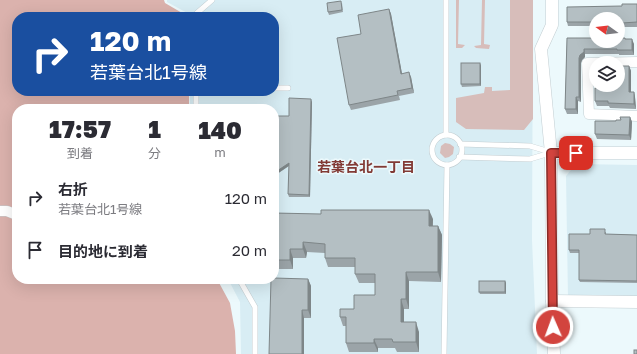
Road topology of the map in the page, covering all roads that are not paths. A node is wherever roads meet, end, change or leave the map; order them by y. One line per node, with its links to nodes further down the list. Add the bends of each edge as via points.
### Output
1 (212, 0): 4 (lane)
2 (446, 0): 9 (lane)
3 (552, 0): 11 (street, via 552,25 541,49)
4 (199, 12)
5 (637, 62): 8 (street, via 588,63 589,114)
6 (279, 88): 7 (lane)
7 (288, 88)
8 (637, 116)
9 (446, 135): 10 (lane, via 454,137); 14 (lane, via 436,140 432,148 434,158)
10 (460, 144): 11 (lane, via 530,146); 13 (lane)
11 (551, 153): 12 (street); 13 (lane, via 530,159); 18 (street)
12 (637, 154)
13 (459, 157): 14 (lane)
14 (447, 165): 21 (lane)
15 (0, 211): 16 (street)
16 (12, 213)
17 (242, 284): 20 (lane, via 255,307)
18 (552, 301): 19 (street); 22 (street)
19 (637, 302)
20 (255, 354)
21 (444, 354)
22 (554, 354)

